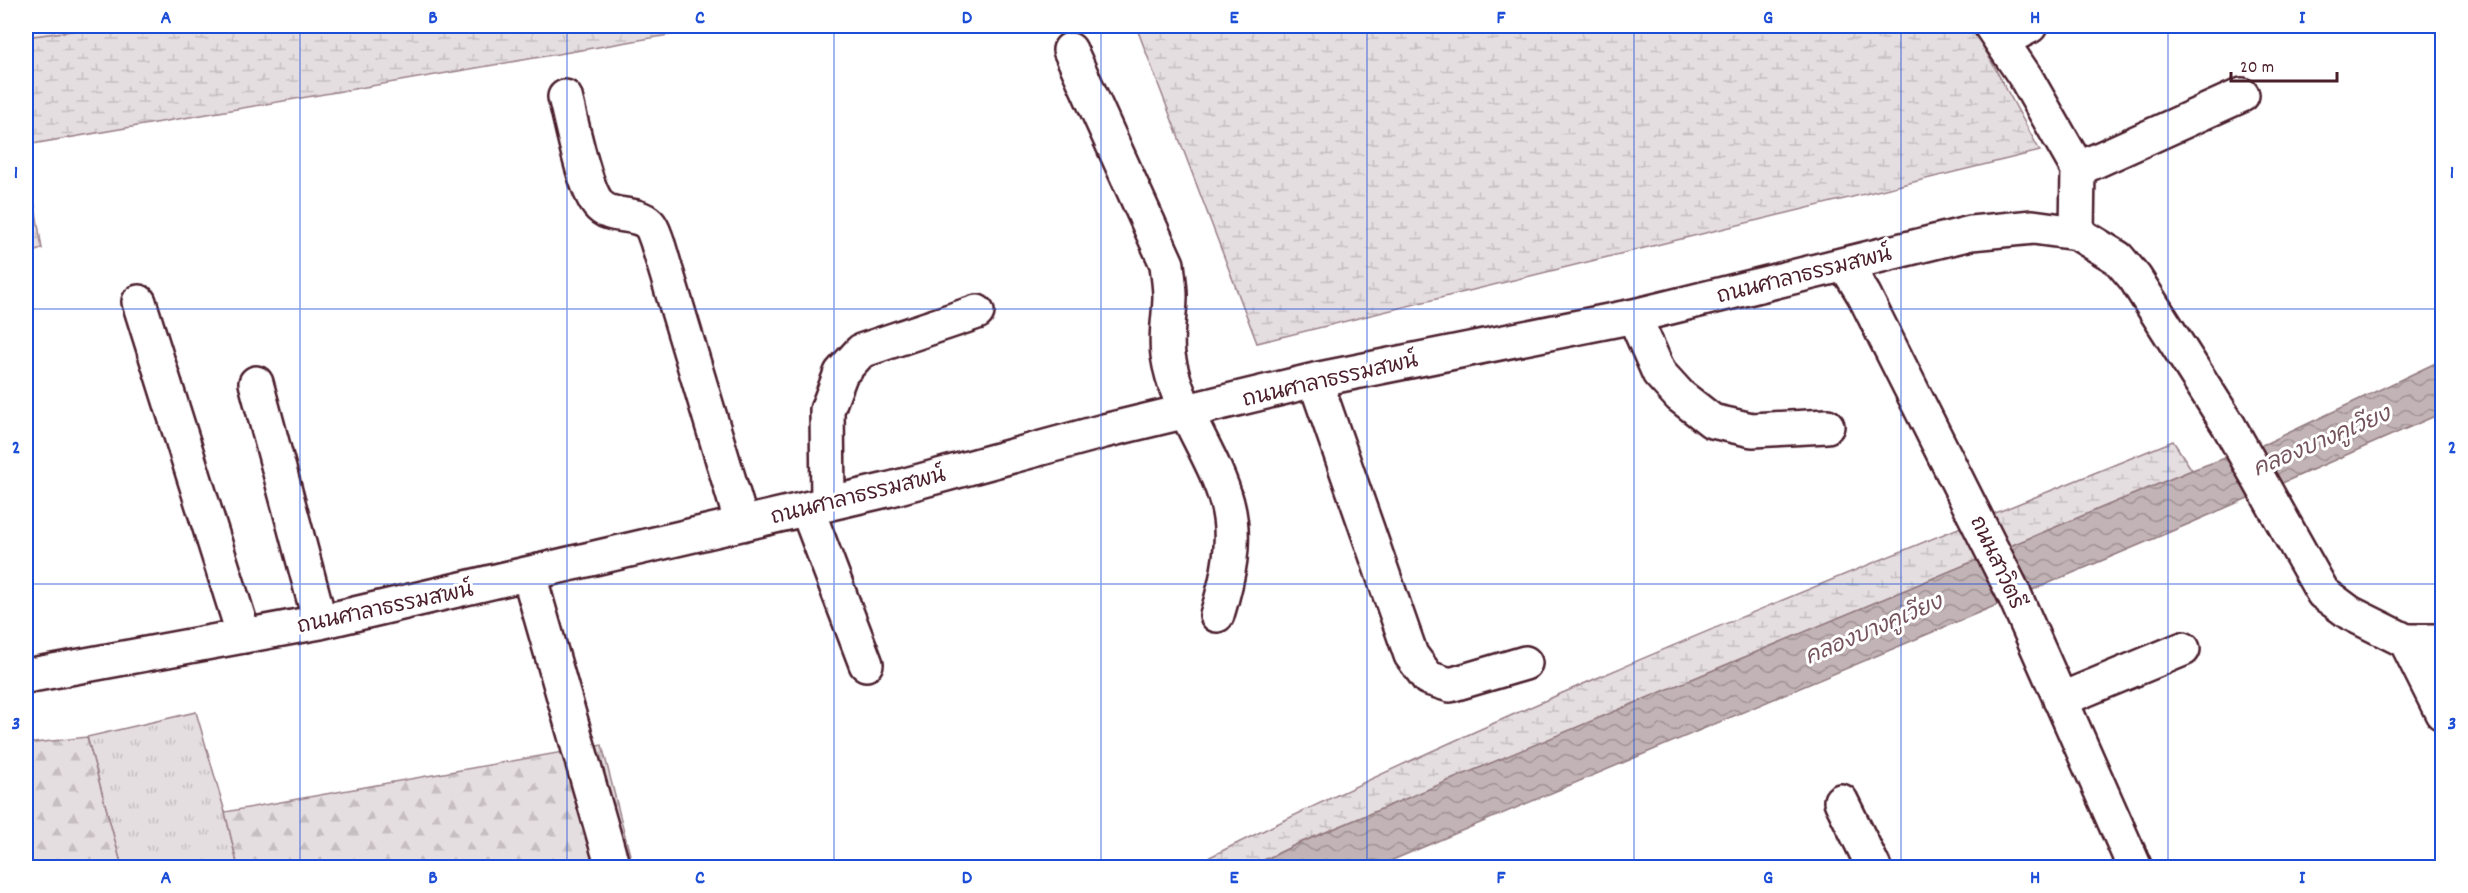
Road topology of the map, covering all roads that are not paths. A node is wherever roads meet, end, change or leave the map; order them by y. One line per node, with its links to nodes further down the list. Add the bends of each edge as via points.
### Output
1 (2030, 26): 2 (street)
2 (1996, 33): 6 (street)
3 (1070, 50): 14 (street, via 1167,264 1168,356)
4 (2242, 95): 6 (street)
5 (565, 97): 17 (street, via 589,186 599,206 611,214 633,216 649,224 657,241)
6 (2078, 169): 7 (street)
7 (2077, 233): 8 (street, ถนนศาลาธรรมสพน์, via 2033,226 1971,232); 22 (street, ถนนศาลาธรรมสพน์, via 2118,258 2135,278 2229,426 2323,593 2350,613)
8 (1845, 264): 11 (street, ถนนศาลาธรรมสพน์); 28 (street, ถนนสาวิตรี, via 1984,532)
9 (139, 302): 21 (street)
10 (977, 312): 16 (street, via 861,351 841,373 827,410)
11 (1634, 315): 12 (street, ถนนศาลาธรรมสพน์); 15 (street, via 1659,373 1712,421 1752,430)
12 (1315, 380): 14 (street, ถนนศาลาธรรมสพน์); 25 (street, via 1411,655 1428,678 1450,686)
13 (256, 383): 20 (street)
14 (1186, 412): 16 (street, ถนนศาลาธรรมสพน์); 19 (street, via 1227,504 1231,542 1228,576)
15 (1827, 426)
16 (817, 506): 17 (street, ถนนศาลาธรรมสพน์); 26 (street)
17 (742, 524): 18 (street, ถนนศาลาธรรมสพน์)
18 (529, 575): 20 (street, ถนนศาลาธรรมสพน์); 31 (street)
19 (1217, 615)
20 (320, 622): 21 (street, ถนนศาลาธรรมสพน์)
21 (244, 636): 27 (street, ถนนศาลาธรรมสพน์)
22 (2406, 641): 23 (street, ถนนศาลาธรรมสพน์); 29 (street)
23 (2442, 641)
24 (2184, 649): 28 (street)
25 (1525, 663)
26 (866, 664)
27 (26, 676)
28 (2060, 700): 33 (street, ถนนสาวิตรี)
29 (2442, 714)
30 (1841, 801): 32 (street)
31 (613, 867)
32 (1874, 867)
33 (2135, 867)

